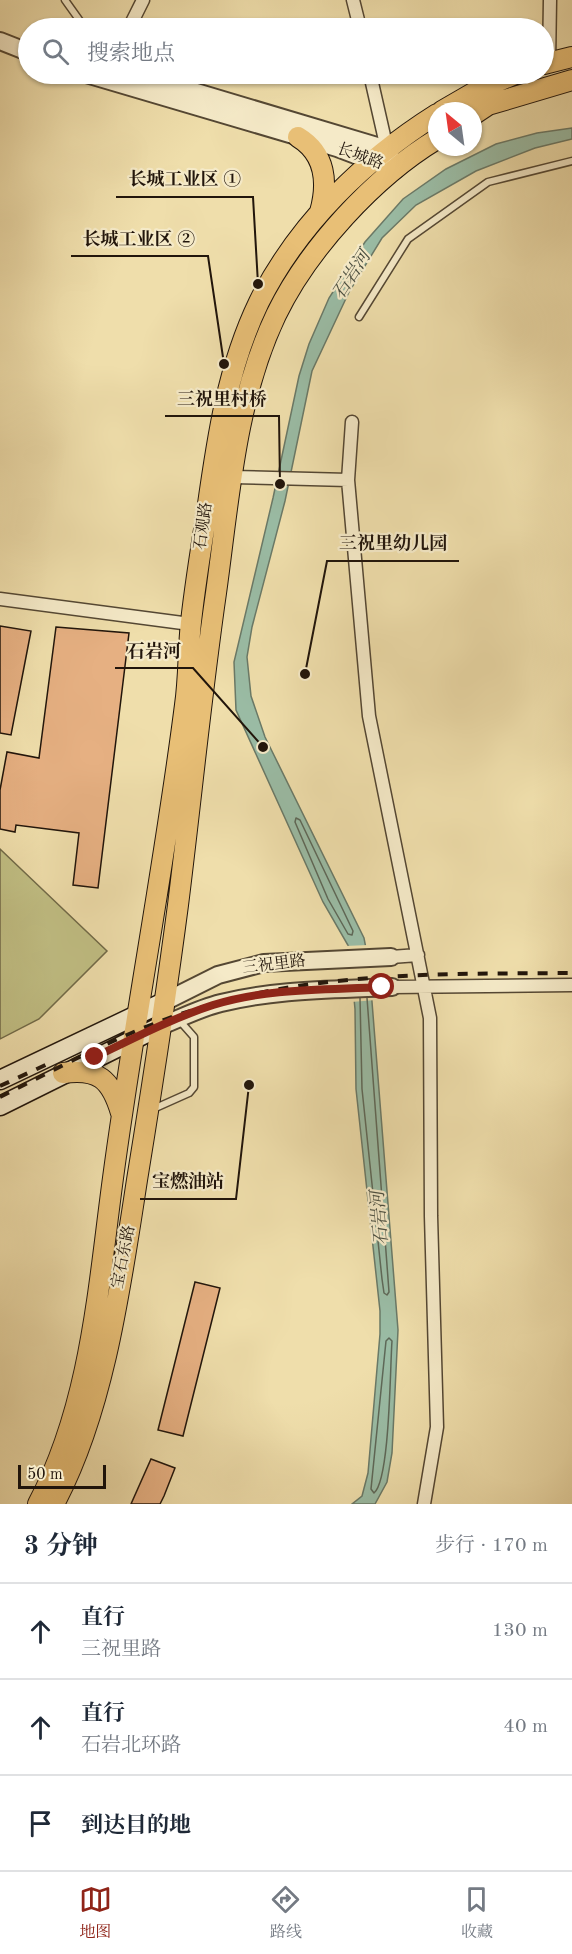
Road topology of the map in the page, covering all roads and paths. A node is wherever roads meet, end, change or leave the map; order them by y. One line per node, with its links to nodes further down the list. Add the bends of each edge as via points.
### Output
1 (64, 0): 5 (lane)
2 (143, 0): 6 (street)
3 (354, 0): 7 (street)
4 (550, 0): 8 (street)
5 (78, 18)
6 (134, 18)
7 (358, 18)
8 (549, 18)
9 (0, 40): 10 (street); 11 (street)
10 (18, 44)
11 (18, 48)
12 (572, 57): 13 (main road)
13 (554, 61)
14 (572, 80): 20 (main road)
15 (130, 84): 22 (street, 长城路)
16 (166, 84): 24 (street, 长城路)
17 (371, 84): 24 (street)
18 (492, 84): 19 (main road)
19 (458, 102)
20 (482, 109)
21 (428, 120): 24 (main road, 石观路)
22 (298, 137): 24 (street, 长城路); 27 (main road, via 313,148 322,166 325,190)
23 (428, 146): 26 (main road, 石观路)
24 (380, 155): 26 (street, 长城路); 27 (main road, 石观路)
25 (572, 161): 28 (lane, via 488,182 408,239)
26 (395, 170): 30 (main road, 石观路, via 326,239 277,314 248,397)
27 (320, 212): 33 (main road, 石观路, via 282,263 239,347 216,445)
28 (359, 317)
29 (352, 422): 31 (street)
30 (232, 477): 31 (street); 39 (main road, 石观路)
31 (348, 480): 34 (street, via 369,716)
32 (0, 599): 33 (street)
33 (190, 624): 40 (main road, 石观路, via 186,700)
34 (418, 955): 35 (street); 38 (street)
35 (385, 957): 39 (street, 三祝里路, via 264,963 218,975)
36 (572, 985): 38 (street)
37 (387, 987): 38 (street); 41 (street, 三祝里路, via 241,998)
38 (424, 987): 50 (street, via 430,1018 437,1427)
39 (164, 1002): 40 (main road); 41 (main road, 宝石东路)
40 (138, 1015): 42 (main road, 宝石东路); 44 (main road)
41 (170, 1022): 42 (main road); 46 (main road, 宝石东路); 46 (lane, via 194,1037 194,1087)
42 (135, 1038): 43 (main road); 47 (main road, 宝石东路)
43 (63, 1073): 45 (main road); 47 (main road, via 84,1071 100,1077 115,1096)
44 (0, 1080)
45 (0, 1106)
46 (148, 1112): 49 (main road, 宝石东路, via 97,1394 82,1443)
47 (122, 1114): 48 (main road, 宝石东路, via 82,1388 68,1438)
48 (38, 1504)
49 (54, 1504)
50 (424, 1504)

